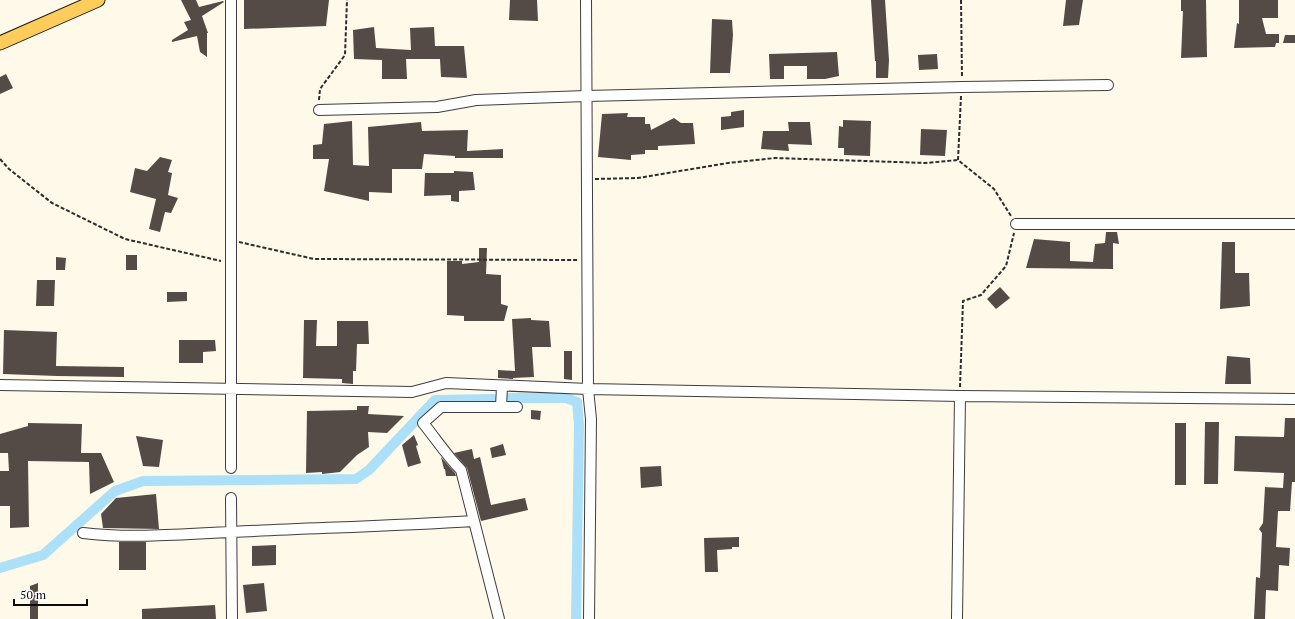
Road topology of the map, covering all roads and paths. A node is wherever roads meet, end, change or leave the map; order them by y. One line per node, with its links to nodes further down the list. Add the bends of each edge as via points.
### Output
1 (98, 0): 6 (main road)
2 (231, 0): 16 (street)
3 (347, 0): 10 (path, via 346,55 320,89)
4 (586, 0): 9 (street)
5 (961, 0): 8 (path)
6 (0, 43)
7 (1108, 85): 8 (street)
8 (962, 87): 9 (street); 12 (path)
9 (586, 96): 10 (street, via 476,100 436,108); 13 (street)
10 (319, 110)
11 (0, 159): 18 (path, via 52,203 125,239)
12 (958, 160): 13 (path, via 926,163 775,158 638,178); 14 (path, via 994,188)
13 (586, 179): 17 (street)
14 (1016, 224): 15 (street); 23 (path, via 1006,266 981,295 963,301)
15 (1295, 224)
16 (230, 240): 17 (path, via 314,259); 18 (street)
17 (587, 260): 22 (street)
18 (230, 263): 21 (street)
19 (0, 385): 21 (street)
20 (502, 386): 21 (street, via 446,383 412,392); 22 (street); 25 (street)
21 (230, 389): 27 (street)
22 (588, 389): 23 (street); 34 (street, via 592,419)
23 (960, 396): 24 (street); 35 (street)
24 (1295, 399)
25 (501, 407): 26 (street); 29 (street, via 441,407 424,423 449,458 461,470)
26 (517, 407)
27 (231, 468)
28 (231, 498): 30 (street)
29 (474, 521): 30 (street); 33 (street)
30 (231, 532): 31 (street, via 146,536); 32 (street)
31 (83, 533)
32 (232, 619)
33 (499, 619)
34 (589, 619)
35 (957, 619)

